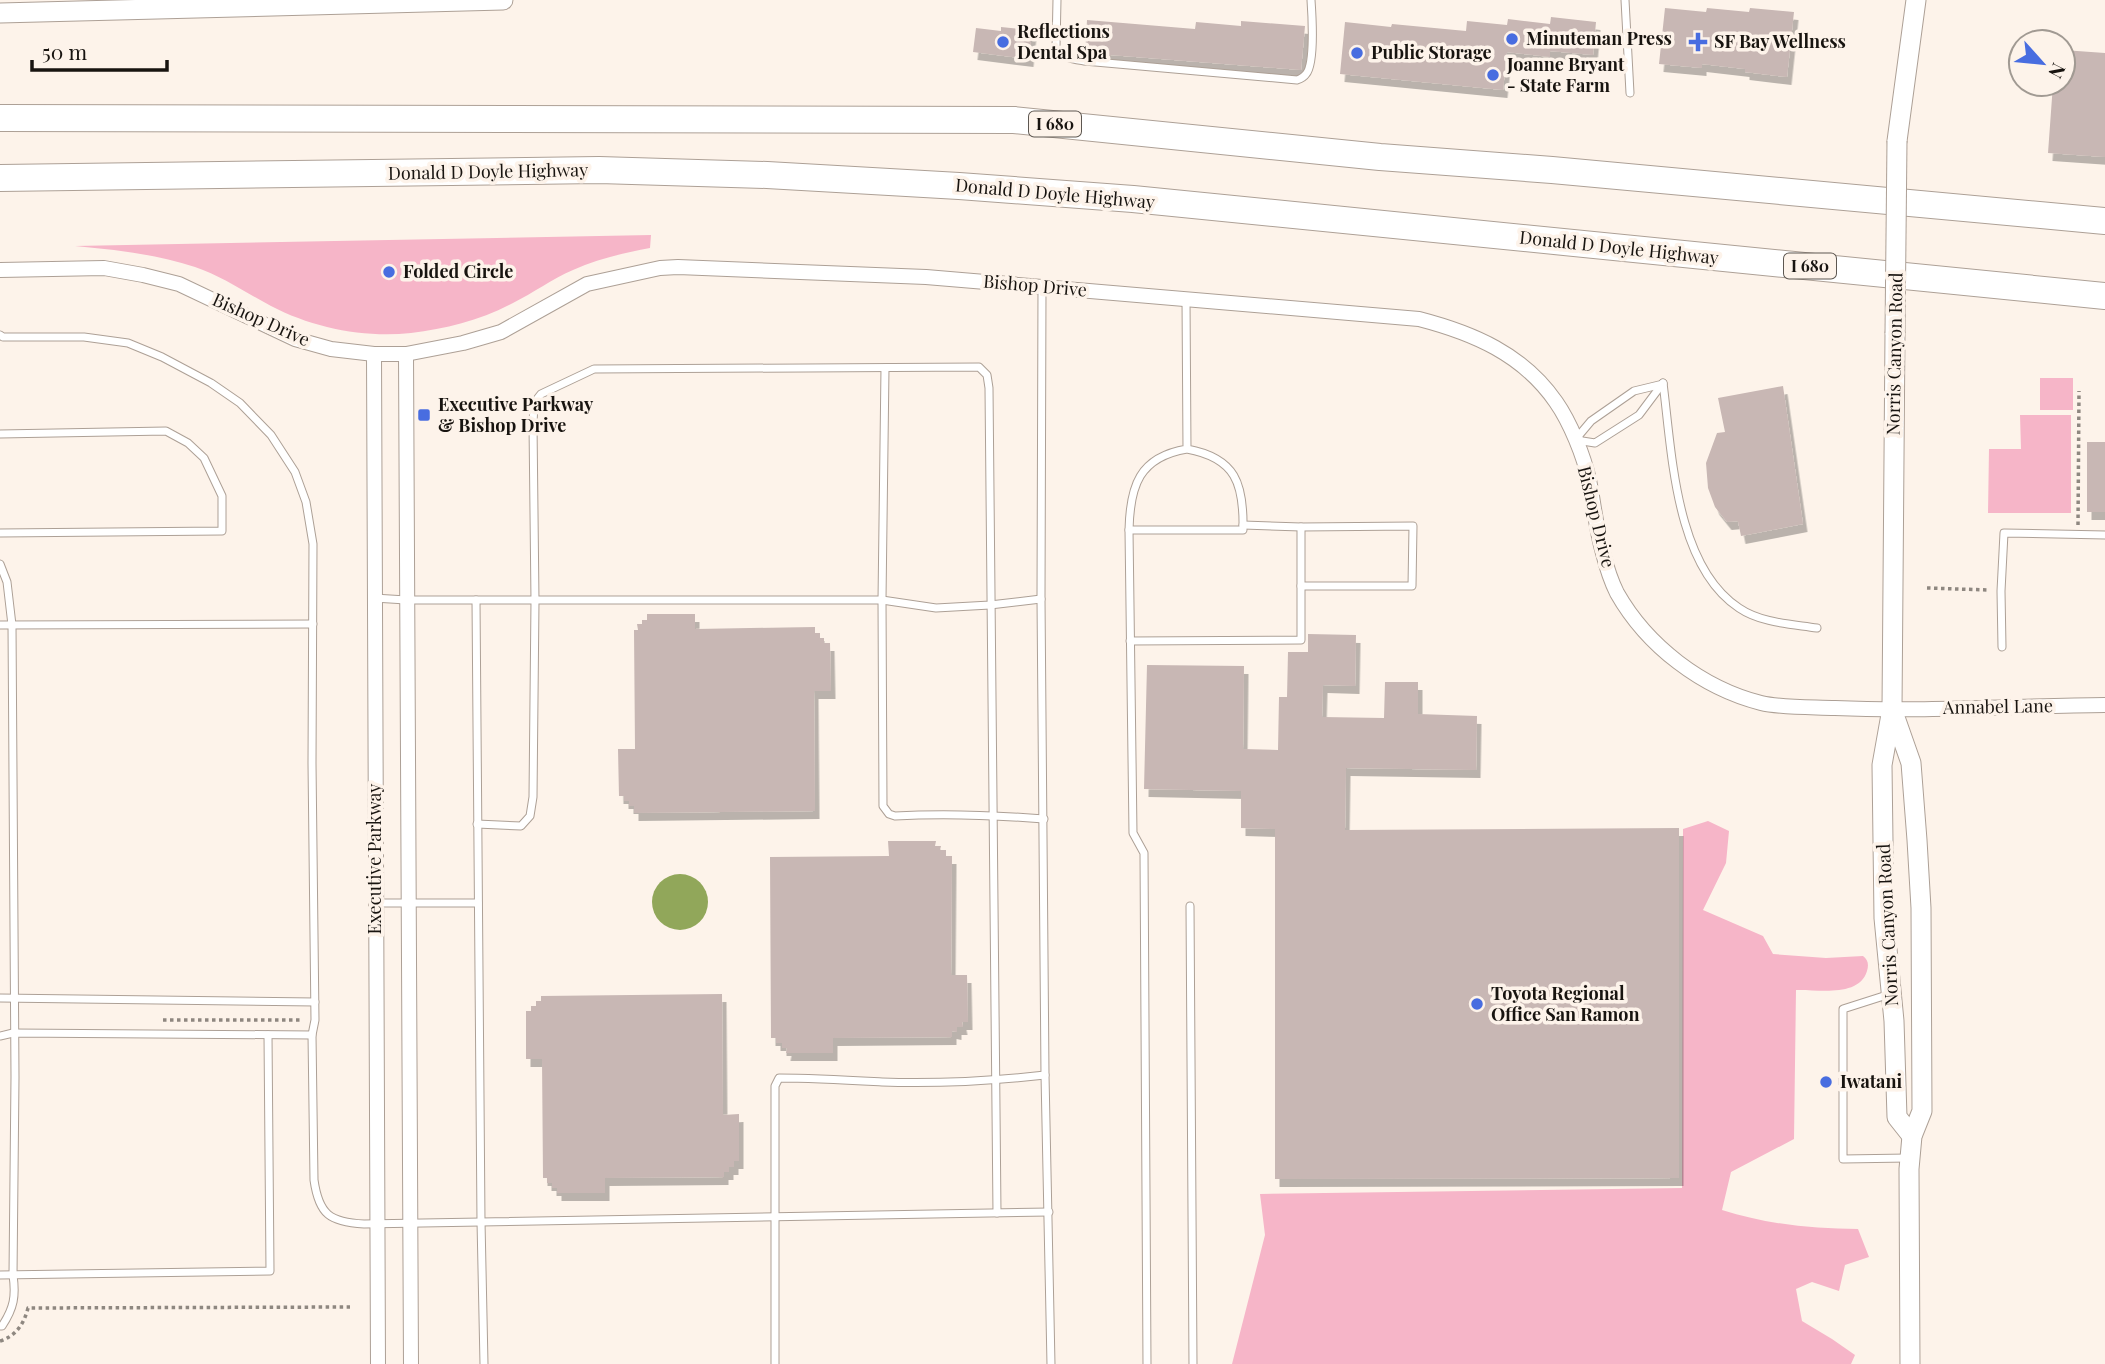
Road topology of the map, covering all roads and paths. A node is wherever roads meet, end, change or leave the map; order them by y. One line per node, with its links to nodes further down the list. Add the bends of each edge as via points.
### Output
1 (503, 0): 6 (main road)
2 (1057, 0): 3 (lane, via 1056,47 1066,57 1297,80 1309,71)
3 (1311, 0)
4 (1626, 0): 8 (lane)
5 (1916, 0): 49 (main road, Norris Canyon Road, bridge, via 1897,141)
6 (29, 6): 7 (main road)
7 (0, 13)
8 (1630, 93)
9 (0, 118): 11 (highway, I 680, via 1014,120)
10 (0, 178): 14 (highway, Donald D Doyle Highway / I 680, via 599,170 946,185)
11 (2105, 221)
12 (0, 270): 17 (street, Bishop Drive, via 104,268 143,275 178,284 295,339)
13 (1042, 286): 15 (street, Bishop Drive); 18 (street, Bishop Drive, via 926,277 660,268 587,284 501,332); 36 (lane)
14 (2105, 296)
15 (1186, 298): 23 (street, Bishop Drive, via 1419,319 1472,335 1498,348 1541,383); 24 (lane)
16 (0, 335): 42 (lane, via 128,343 211,383 240,403 271,435 295,472 306,502 313,544)
17 (373, 354): 18 (street, Bishop Drive); 35 (street, Executive Parkway)
18 (406, 354): 37 (street, Executive Parkway)
19 (885, 368): 39 (lane); 40 (lane, via 594,369 541,394 534,403 533,424); 41 (lane, via 979,367 987,375)
20 (1663, 383): 23 (lane, via 1634,391 1591,421); 23 (lane, via 1639,415 1595,443); 45 (lane, via 1675,478 1698,560 1738,608 1762,619)
21 (2080, 391): 29 (path)
22 (0, 434): 28 (lane, via 166,431 204,458 222,496 222,531)
23 (1575, 440): 49 (street, Bishop Drive, via 1616,592 1650,636 1677,661 1721,689 1763,703)
24 (1187, 449): 25 (lane, via 1213,456 1236,478 1242,493); 27 (lane, via 1160,457 1140,476 1129,503)
25 (1243, 525): 26 (lane); 27 (lane, via 1243,530)
26 (1301, 527): 32 (lane); 32 (lane, via 1413,526 1412,586)
27 (1129, 530): 46 (lane)
28 (0, 534)
29 (2078, 534): 30 (lane); 34 (lane, via 2004,533)
30 (2105, 535)
31 (0, 564): 44 (lane)
32 (1301, 586): 46 (lane, via 1301,640)
33 (1927, 588): 34 (path)
34 (2001, 591): 47 (lane)
35 (374, 598): 37 (lane); 53 (street, Executive Parkway)
36 (1041, 599): 41 (lane); 51 (lane)
37 (406, 600): 38 (lane); 54 (street, Executive Parkway)
38 (475, 600): 40 (lane); 52 (lane)
39 (882, 600): 40 (lane); 41 (lane, via 936,608); 50 (lane, via 883,806 895,816)
40 (535, 601): 52 (lane, via 530,816 521,826)
41 (990, 605): 50 (lane)
42 (313, 624): 44 (lane); 60 (lane)
43 (0, 625): 44 (lane)
44 (12, 625): 59 (lane)
45 (1817, 628)
46 (1130, 641): 85 (lane, via 1133,833 1144,853)
47 (2002, 647)
48 (2105, 705): 49 (street, Annabel Lane)
49 (1892, 709): 57 (main road, Norris Canyon Road, via 1881,765 1884,918); 67 (main road, Norris Canyon Road, via 1911,763 1921,908 1922,1111)
50 (993, 815): 51 (lane); 66 (lane)
51 (1044, 819): 65 (lane)
52 (477, 824): 55 (lane)
53 (376, 903): 54 (lane); 73 (street, Executive Parkway)
54 (408, 903): 55 (lane); 74 (street, Executive Parkway)
55 (478, 903): 72 (lane)
56 (1190, 906): 86 (lane)
57 (1891, 994): 67 (main road, Norris Canyon Road, via 1897,1116); 68 (lane, via 1843,1009 1843,1158)
58 (0, 998): 59 (lane)
59 (15, 998): 60 (lane); 61 (lane)
60 (315, 1002): 63 (lane)
61 (13, 1033): 62 (lane); 64 (lane); 76 (lane)
62 (268, 1035): 63 (lane); 76 (lane, via 270,1271)
63 (312, 1035): 73 (lane, via 317,1196 331,1217 342,1223)
64 (0, 1036)
65 (1045, 1075): 66 (lane); 69 (lane)
66 (995, 1080): 70 (lane); 71 (lane, via 779,1078 775,1086)
67 (1912, 1136): 68 (main road, Norris Canyon Road)
68 (1910, 1158): 87 (main road, Norris Canyon Road)
69 (1049, 1212): 70 (lane); 84 (lane)
70 (997, 1213): 71 (lane)
71 (776, 1217): 72 (lane); 83 (lane)
72 (481, 1221): 74 (lane); 82 (lane)
73 (376, 1223): 74 (lane); 80 (street, Executive Parkway)
74 (410, 1223): 81 (street, Executive Parkway)
75 (0, 1275): 76 (lane)
76 (13, 1275): 78 (lane, via 15,1302)
77 (350, 1307): 79 (path, via 28,1308 16,1332)
78 (0, 1326)
79 (0, 1341)
80 (377, 1364)
81 (411, 1364)
82 (484, 1364)
83 (775, 1364)
84 (1051, 1364)
85 (1147, 1364)
86 (1193, 1364)
87 (1910, 1364)

